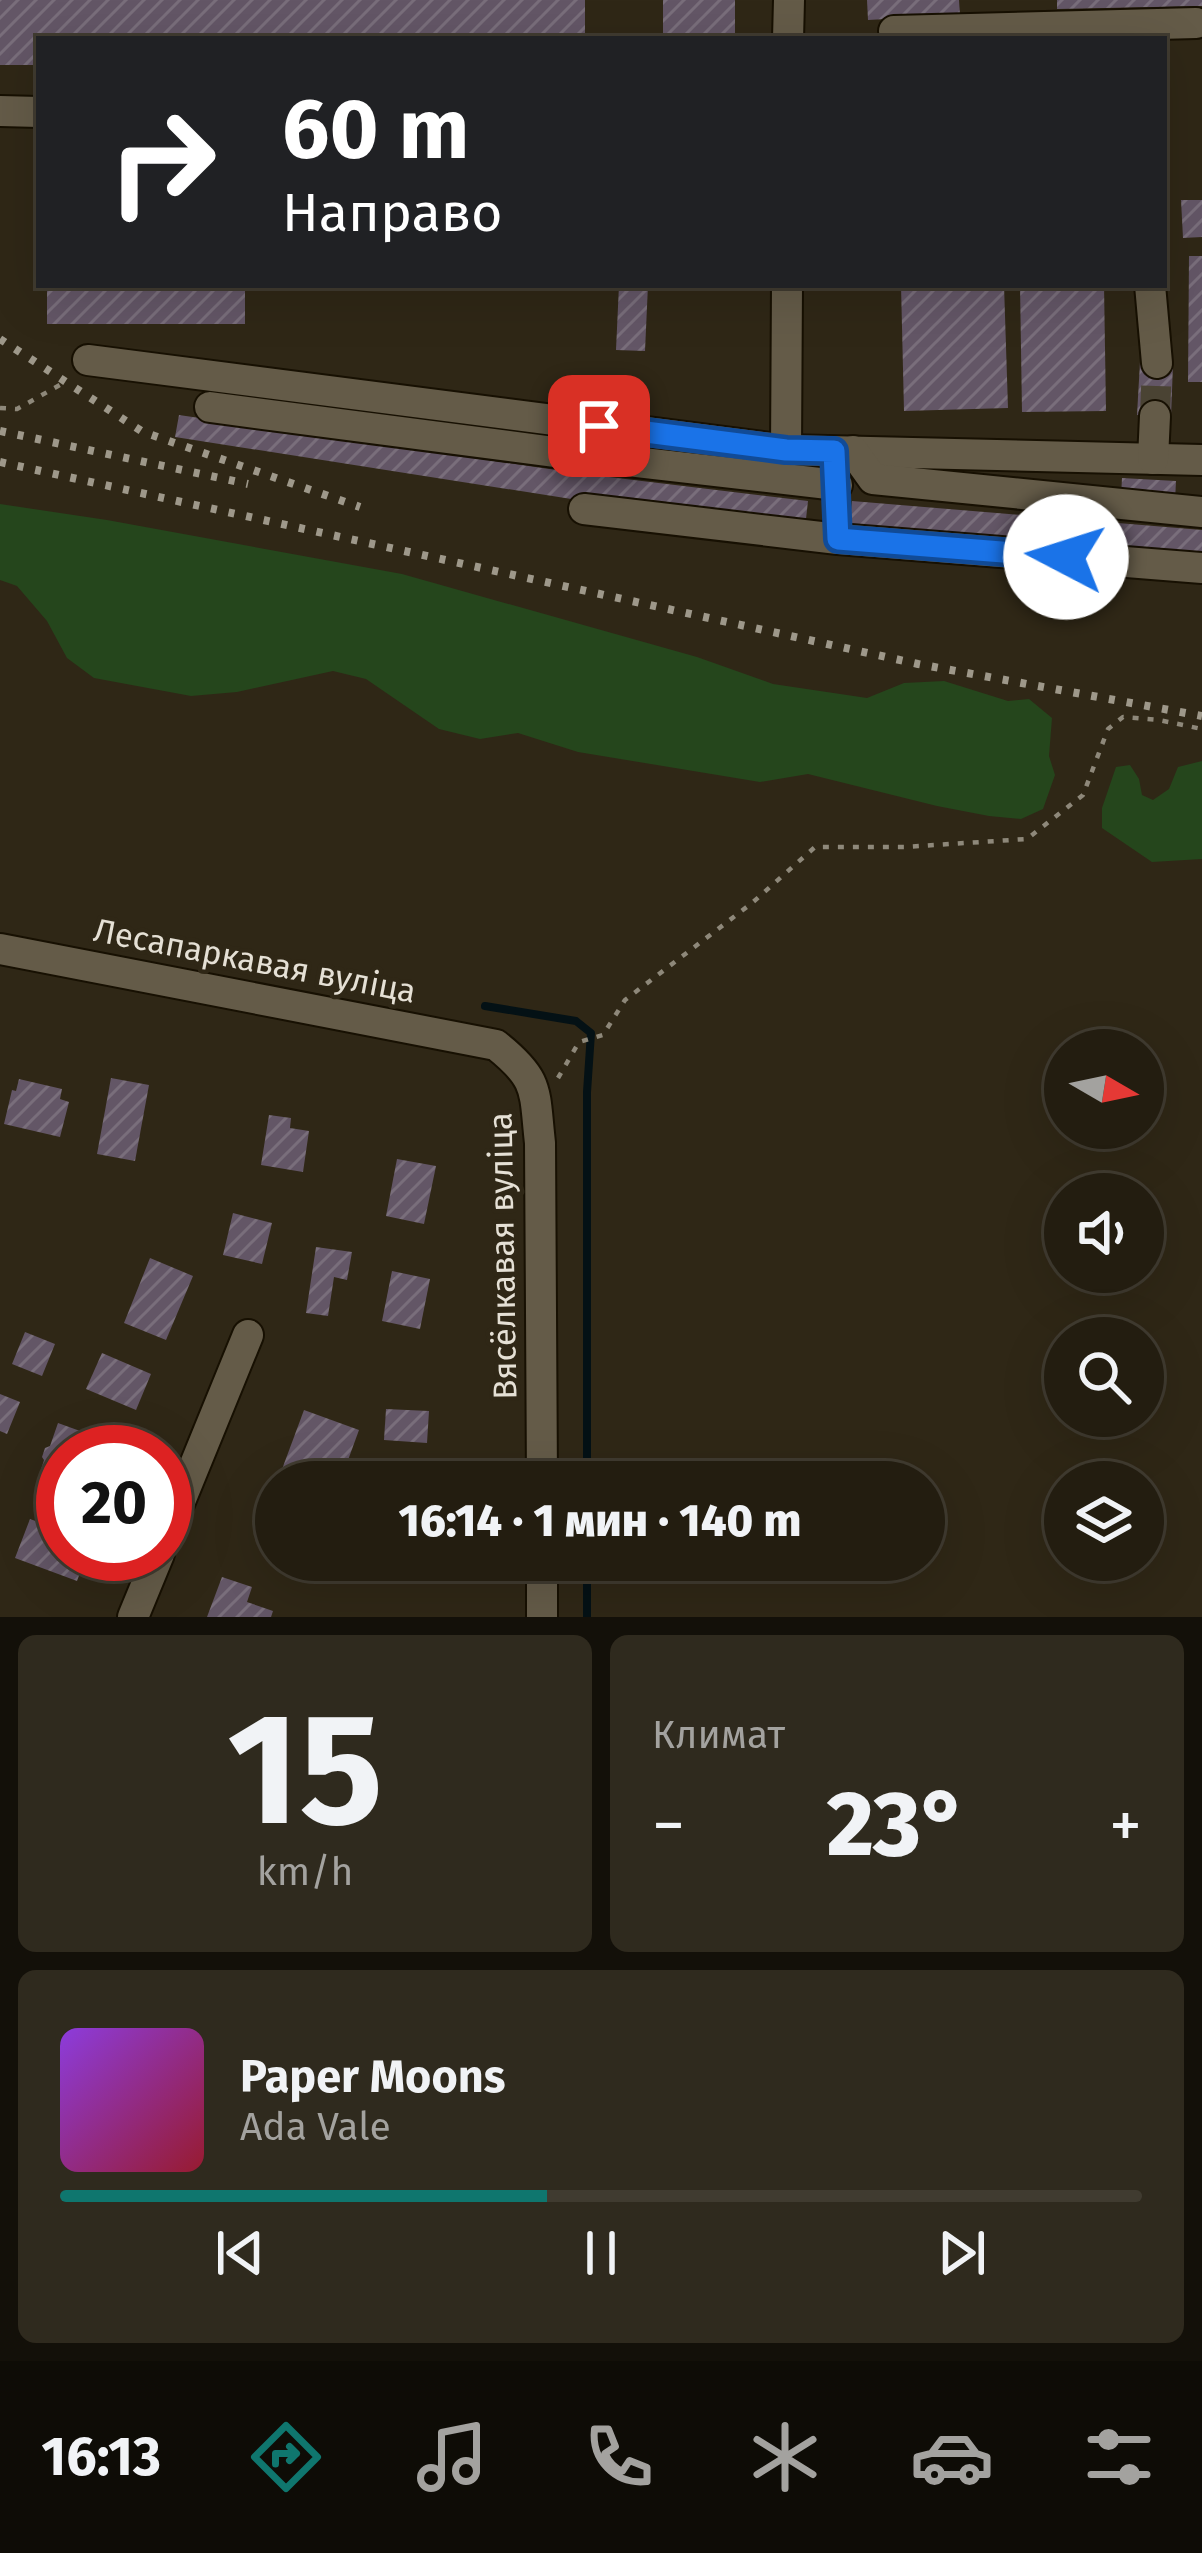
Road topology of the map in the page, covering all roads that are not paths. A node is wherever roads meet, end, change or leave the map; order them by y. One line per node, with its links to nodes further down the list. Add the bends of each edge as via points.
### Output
1 (789, 0): 5 (street)
2 (1196, 23): 4 (street)
3 (894, 31): 4 (street)
4 (1118, 33)
5 (788, 36)
6 (0, 111): 7 (street)
7 (36, 112)
8 (787, 288): 14 (street)
9 (1150, 288): 11 (street)
10 (88, 359): 14 (street)
11 (1157, 363)
12 (210, 407): 18 (street)
13 (1155, 416): 16 (street)
14 (786, 450): 15 (street)
15 (843, 451): 16 (street); 18 (street); 20 (street, via 873,479)
16 (1153, 459): 17 (street)
17 (1202, 460)
18 (836, 485): 21 (street)
19 (584, 509): 21 (street)
20 (1202, 512)
21 (838, 539): 22 (street)
22 (1202, 568)
23 (0, 949): 24 (street, Лесапаркавая вуліца)
24 (496, 1045): 26 (street, Вясёлкавая вуліца, via 524,1066 535,1090)
25 (248, 1335): 27 (street)
26 (542, 1461)
27 (192, 1472)
28 (148, 1581): 30 (street)
29 (542, 1581): 31 (street)
30 (133, 1617)
31 (542, 1617)

